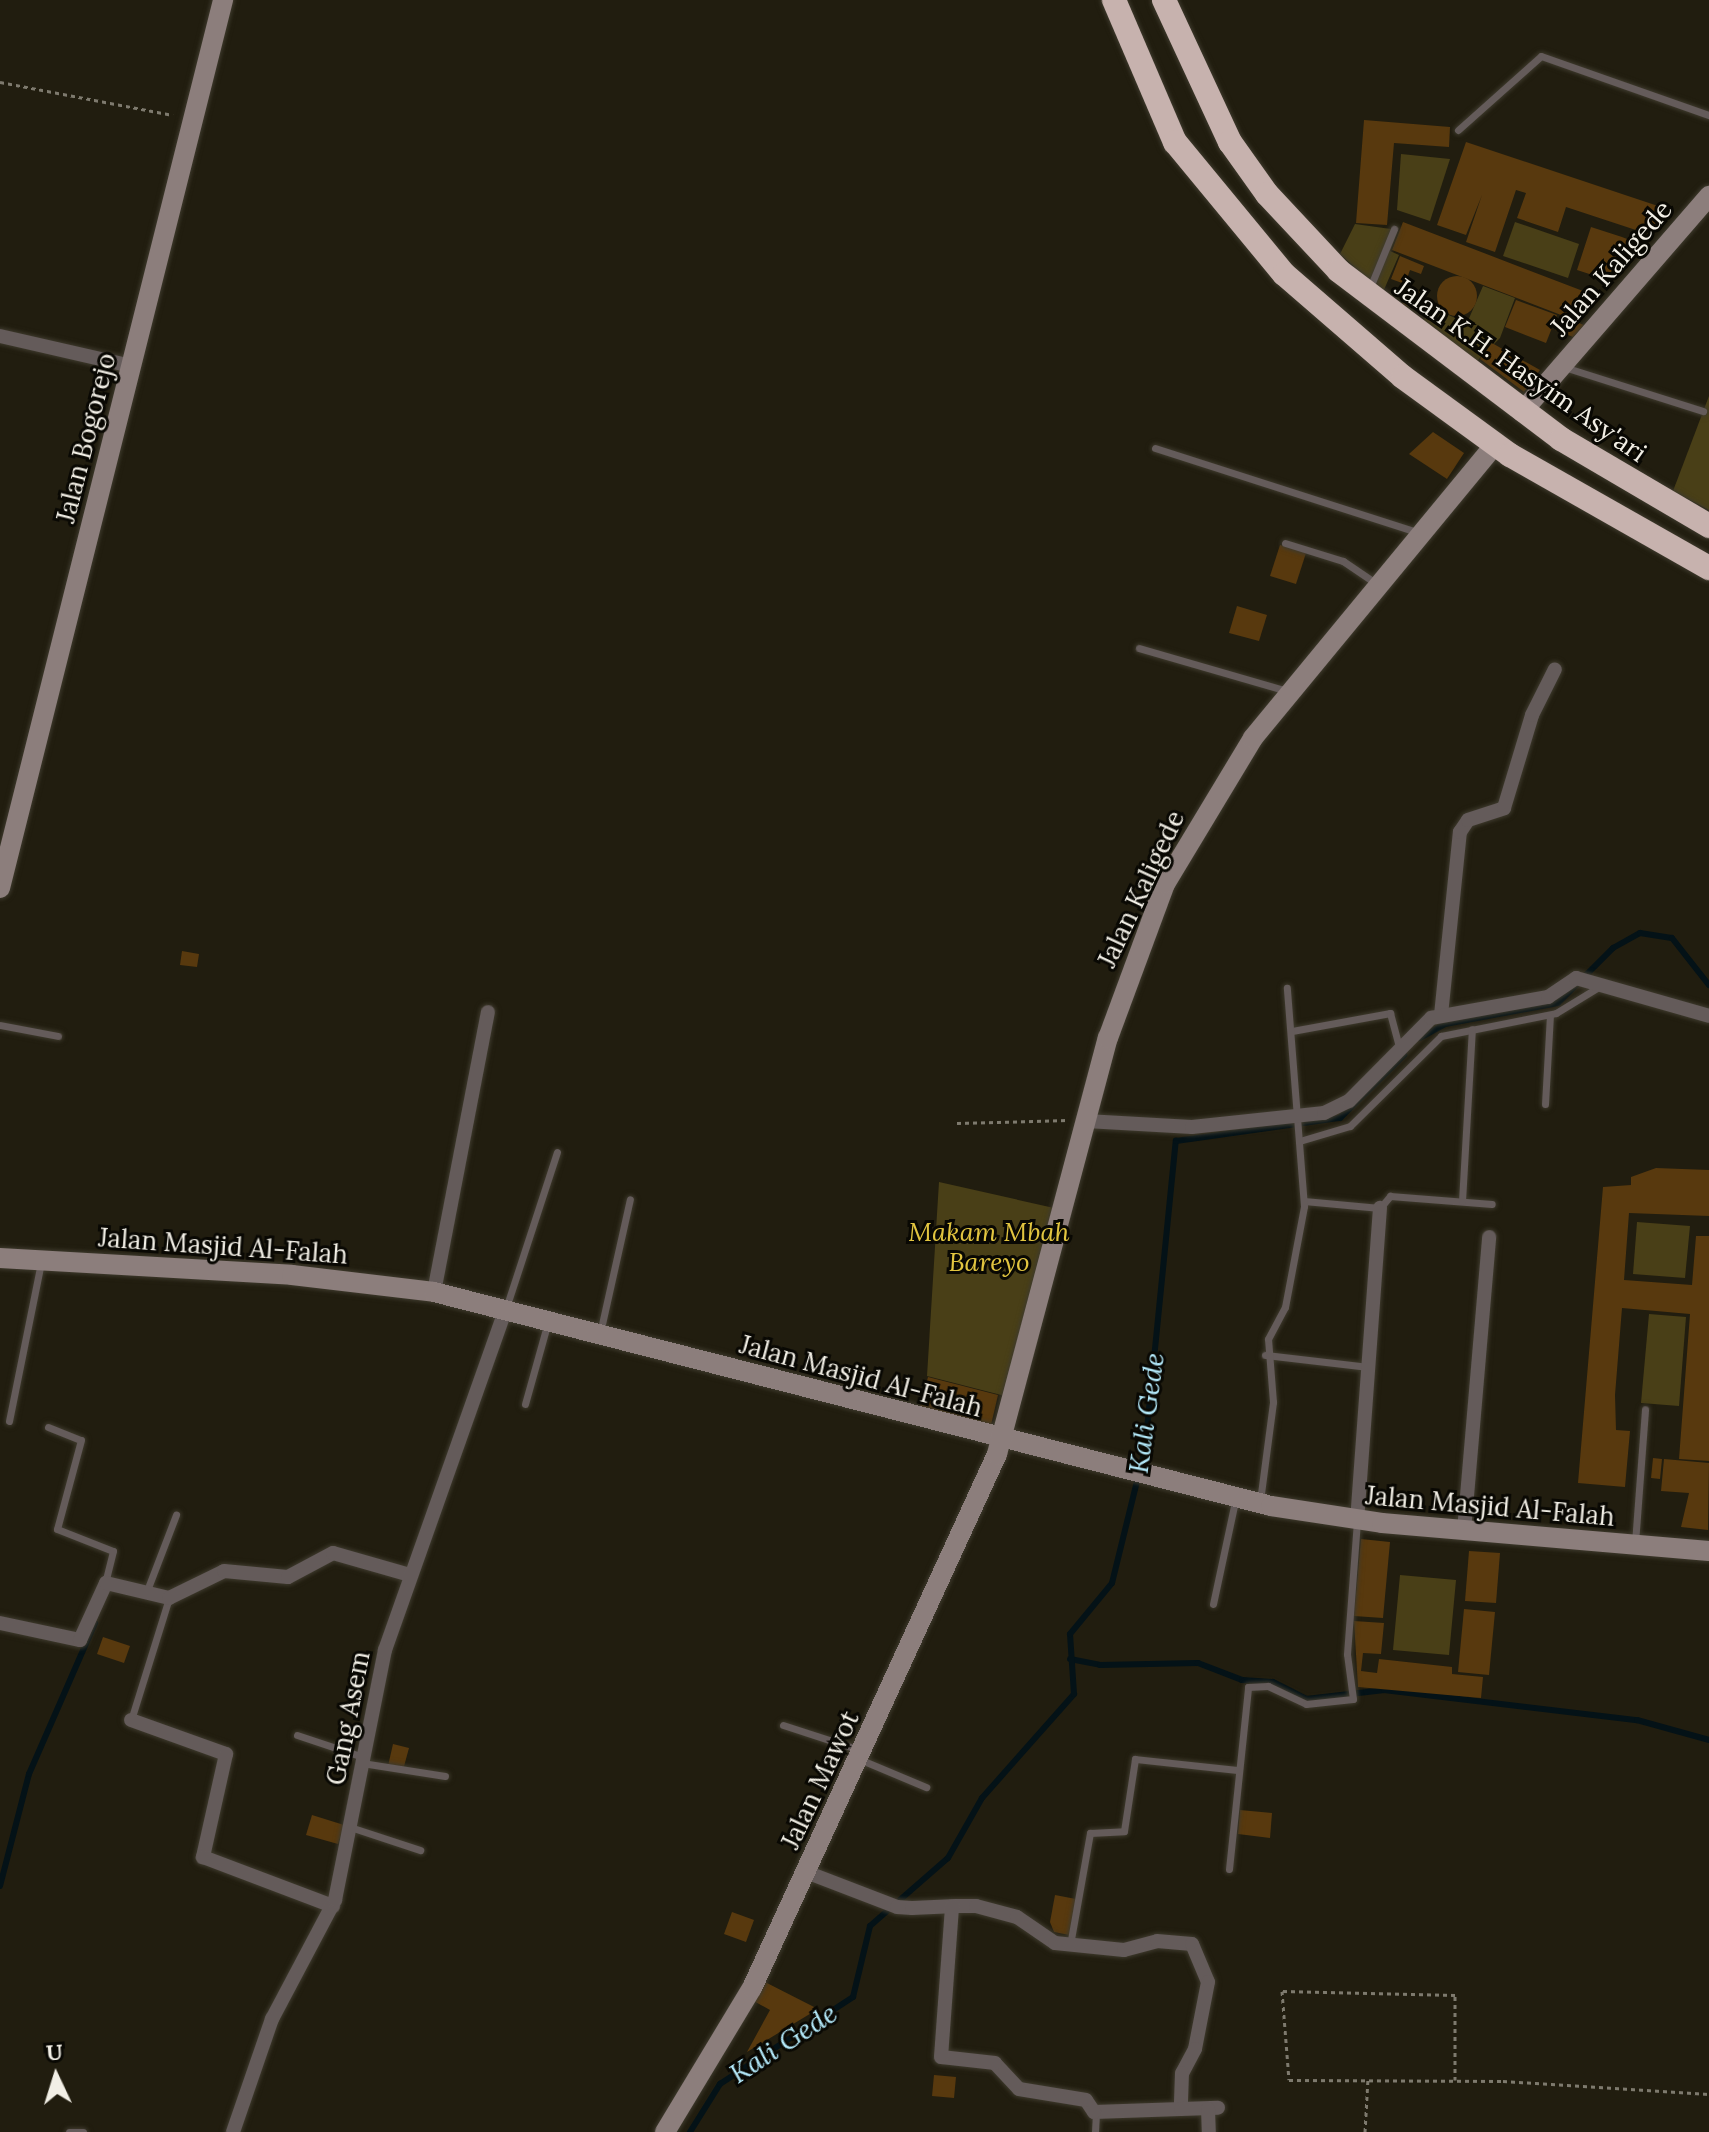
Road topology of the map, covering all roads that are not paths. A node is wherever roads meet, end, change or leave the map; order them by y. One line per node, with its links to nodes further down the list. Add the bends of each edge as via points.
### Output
1 (223, 0): 10 (street, Jalan Bogorejo)
2 (1114, 0): 14 (highway, via 1166,127 1247,236 1365,347)
3 (1164, 0): 8 (highway, Jalan K.H. Hasyim Asy'ari, via 1193,73 1248,169)
4 (1709, 115): 5 (lane, via 1537,56)
5 (1458, 130)
6 (1709, 196): 11 (street, Jalan Kaligede)
7 (1394, 229): 8 (lane)
8 (1367, 295): 13 (highway, Jalan K.H. Hasyim Asy'ari)
9 (0, 336): 10 (street)
10 (131, 366): 24 (street, Jalan Bogorejo)
11 (1561, 366): 12 (lane); 13 (street, Jalan Kaligede)
12 (1703, 411)
13 (1522, 412): 16 (highway, Jalan K.H. Hasyim Asy'ari)
14 (1495, 444): 17 (street, Jalan Kaligede); 19 (highway)
15 (1155, 448): 17 (lane)
16 (1705, 529)
17 (1420, 533): 20 (street, Jalan Kaligede)
18 (1285, 543): 20 (lane, via 1343,561)
19 (1709, 568)
20 (1378, 584): 23 (street, Jalan Kaligede)
21 (1139, 648): 23 (lane)
22 (1555, 669): 28 (street, via 1532,715 1504,808 1468,820 1460,832)
23 (1289, 691): 38 (street, Jalan Kaligede, via 1212,800 1165,884 1117,1007)
24 (0, 888)
25 (1590, 984): 28 (street, via 1548,997); 29 (lane); 30 (street)
26 (1287, 988): 33 (lane)
27 (488, 1012): 49 (street)
28 (1441, 1015): 35 (street)
29 (1550, 1015): 32 (lane); 36 (lane)
30 (1709, 1016)
31 (0, 1025): 34 (lane)
32 (1472, 1029): 39 (lane, via 1432,1042 1350,1126); 43 (lane)
33 (1292, 1031): 35 (lane, via 1390,1013); 37 (lane)
34 (58, 1036)
35 (1399, 1047): 37 (street, via 1349,1101)
36 (1545, 1104)
37 (1302, 1119): 38 (street, via 1192,1127); 39 (lane)
38 (1086, 1121): 59 (street, Jalan Kaligede)
39 (1302, 1137): 42 (lane)
40 (557, 1152): 50 (lane)
41 (630, 1199): 52 (lane)
42 (1304, 1201): 45 (lane); 53 (lane, via 1286,1304)
43 (1462, 1201): 44 (lane); 45 (lane, via 1388,1196)
44 (1492, 1204)
45 (1380, 1208): 54 (street)
46 (1489, 1237): 64 (street)
47 (0, 1258): 48 (street, Jalan Masjid Al-Falah)
48 (41, 1260): 49 (street, Jalan Masjid Al-Falah, via 292,1275); 57 (lane)
49 (434, 1292): 50 (street, Jalan Masjid Al-Falah)
50 (506, 1309): 51 (street, Jalan Masjid Al-Falah); 67 (street, Gang Asem)
51 (549, 1321): 52 (street, Jalan Masjid Al-Falah); 55 (lane)
52 (599, 1334): 59 (street, Jalan Masjid Al-Falah)
53 (1265, 1355): 54 (lane); 61 (lane, via 1273,1399)
54 (1369, 1367): 63 (street)
55 (525, 1404)
56 (1645, 1409): 65 (lane)
57 (9, 1421)
58 (48, 1427): 68 (lane, via 81,1440 57,1529 113,1551)
59 (1002, 1440): 60 (street, Jalan Masjid Al-Falah); 76 (street, Jalan Mawot)
60 (1236, 1498): 61 (street, Jalan Masjid Al-Falah); 71 (lane)
61 (1259, 1503): 63 (street, Jalan Masjid Al-Falah)
62 (176, 1515): 69 (lane)
63 (1357, 1521): 64 (street, Jalan Masjid Al-Falah); 78 (lane, via 1348,1702 1306,1704 1268,1686 1249,1686)
64 (1464, 1531): 65 (street, Jalan Masjid Al-Falah)
65 (1634, 1545): 66 (street, Jalan Masjid Al-Falah)
66 (1709, 1551)
67 (410, 1575): 70 (street, via 333,1553 288,1577 224,1571); 77 (street, Gang Asem, via 382,1662)
68 (104, 1584): 69 (street); 72 (street, via 82,1639)
69 (146, 1593): 70 (street)
70 (169, 1598): 73 (lane)
71 (1213, 1604)
72 (0, 1623)
73 (131, 1720): 85 (street, via 226,1754 203,1857)
74 (783, 1725): 76 (lane)
75 (297, 1735): 77 (lane)
76 (860, 1755): 80 (lane); 84 (street, Jalan Mawot)
77 (363, 1760): 79 (lane); 81 (street, Gang Asem)
78 (1238, 1770): 83 (lane); 87 (lane, via 1135,1759 1124,1831 1090,1833)
79 (445, 1776)
80 (926, 1787)
81 (350, 1827): 82 (lane); 85 (street, Gang Asem)
82 (420, 1850)
83 (1229, 1869)
84 (806, 1872): 86 (street, via 891,1905); 91 (street, Jalan Mawot, via 727,2036)
85 (333, 1906): 90 (street, Gang Asem, via 272,2019)
86 (952, 1906): 87 (street, via 1017,1917 1049,1942); 89 (street, via 939,2055 994,2063 1019,2089 1086,2100)
87 (1070, 1945): 88 (street, via 1126,1950 1157,1941 1192,1944 1208,1982 1195,2049 1182,2073)
88 (1181, 2109): 89 (street); 93 (street, via 1213,2108)
89 (1096, 2112): 92 (lane)
90 (233, 2132)
91 (665, 2132)
92 (1095, 2132)
93 (1209, 2132)

